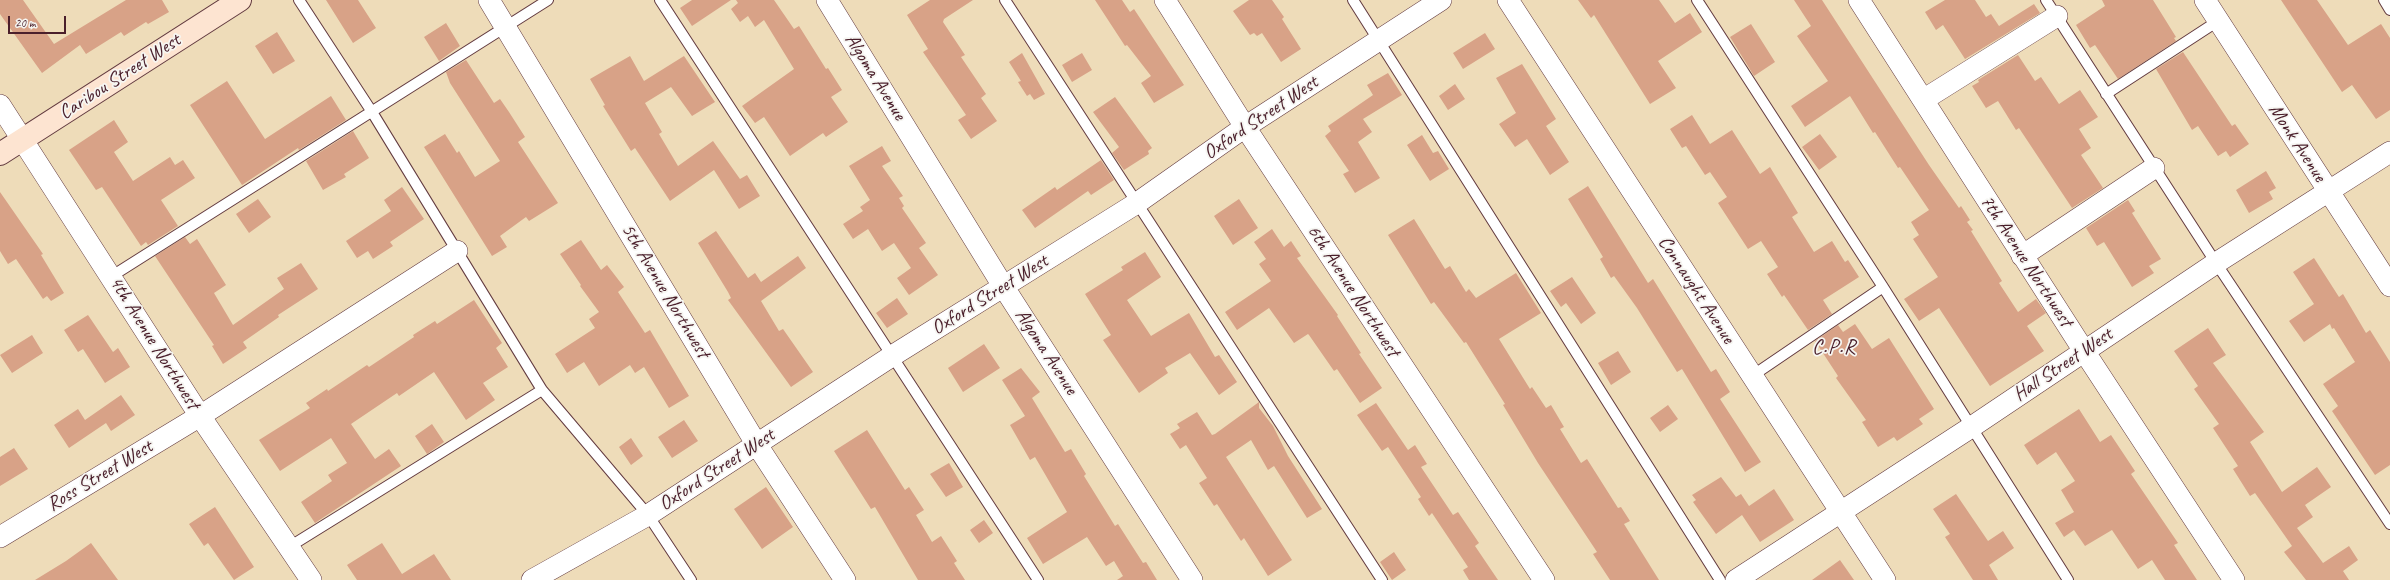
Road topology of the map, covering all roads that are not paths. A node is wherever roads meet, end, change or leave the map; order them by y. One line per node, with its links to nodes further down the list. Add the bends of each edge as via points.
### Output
1 (240, 0): 26 (street, Caribou Street West)
2 (299, 0): 24 (lane)
3 (489, 0): 19 (street, 5th Avenue Northwest)
4 (548, 0): 19 (lane)
5 (660, 0): 40 (lane)
6 (827, 0): 36 (street, Algoma Avenue)
7 (1005, 0): 31 (lane)
8 (1165, 0): 25 (street, 6th Avenue Northwest)
9 (1352, 0): 20 (lane)
10 (1440, 0): 20 (street, Oxford Street West)
11 (1508, 0): 41 (street, Connaught Avenue)
12 (1698, 0): 38 (lane)
13 (1859, 0): 22 (street, 7th Avenue Northwest)
14 (2205, 0): 18 (street, Monk Avenue)
15 (2384, 0): 17 (lane)
16 (2052, 8): 21 (lane); 22 (street)
17 (2390, 10)
18 (2218, 21): 21 (lane); 30 (street, Monk Avenue)
19 (507, 27): 24 (lane); 45 (street, 5th Avenue Northwest)
20 (1379, 40): 25 (street, Oxford Street West); 59 (lane)
21 (2106, 94): 29 (lane)
22 (1923, 100): 33 (street, 7th Avenue Northwest)
23 (0, 105): 26 (street, 4th Avenue Northwest)
24 (372, 112): 32 (lane); 35 (lane)
25 (1245, 126): 31 (street, Oxford Street West); 58 (street, 6th Avenue Northwest)
26 (23, 140): 28 (street, Caribou Street West); 35 (street, 4th Avenue Northwest)
27 (2390, 152): 30 (street, Hall Street West)
28 (0, 154)
29 (2154, 168): 33 (street); 34 (lane)
30 (2329, 192): 34 (street, Hall Street West); 37 (street, Monk Avenue)
31 (1137, 203): 36 (street, Oxford Street West); 57 (lane)
32 (457, 251): 42 (lane); 43 (street, Ross Street West)
33 (2022, 256): 39 (street, 7th Avenue Northwest)
34 (2216, 263): 39 (street, Hall Street West); 48 (lane)
35 (112, 276): 43 (street, 4th Avenue Northwest)
36 (1003, 286): 40 (street, Oxford Street West); 56 (street, Algoma Avenue)
37 (2390, 286)
38 (1883, 287): 41 (lane); 44 (lane)
39 (2084, 351): 44 (street, Hall Street West); 63 (street, 7th Avenue Northwest)
40 (892, 356): 45 (street, Oxford Street West); 55 (lane)
41 (1752, 376): 46 (street, Connaught Avenue)
42 (542, 390): 47 (lane); 50 (lane)
43 (200, 416): 49 (street, Ross Street West); 50 (street, 4th Avenue Northwest)
44 (1970, 428): 46 (street, Hall Street West); 62 (lane)
45 (757, 445): 47 (street, Oxford Street West); 54 (street, 5th Avenue Northwest)
46 (1840, 512): 60 (street, Hall Street West); 61 (street, Connaught Avenue)
47 (648, 515): 52 (street, Oxford Street West); 53 (lane)
48 (2390, 524)
49 (0, 537)
50 (289, 547): 51 (street, 4th Avenue Northwest)
51 (310, 580)
52 (532, 580)
53 (691, 580)
54 (845, 580)
55 (1038, 580)
56 (1192, 580)
57 (1382, 580)
58 (1544, 580)
59 (1720, 580)
60 (1736, 580)
61 (1885, 580)
62 (2068, 580)
63 (2234, 580)

